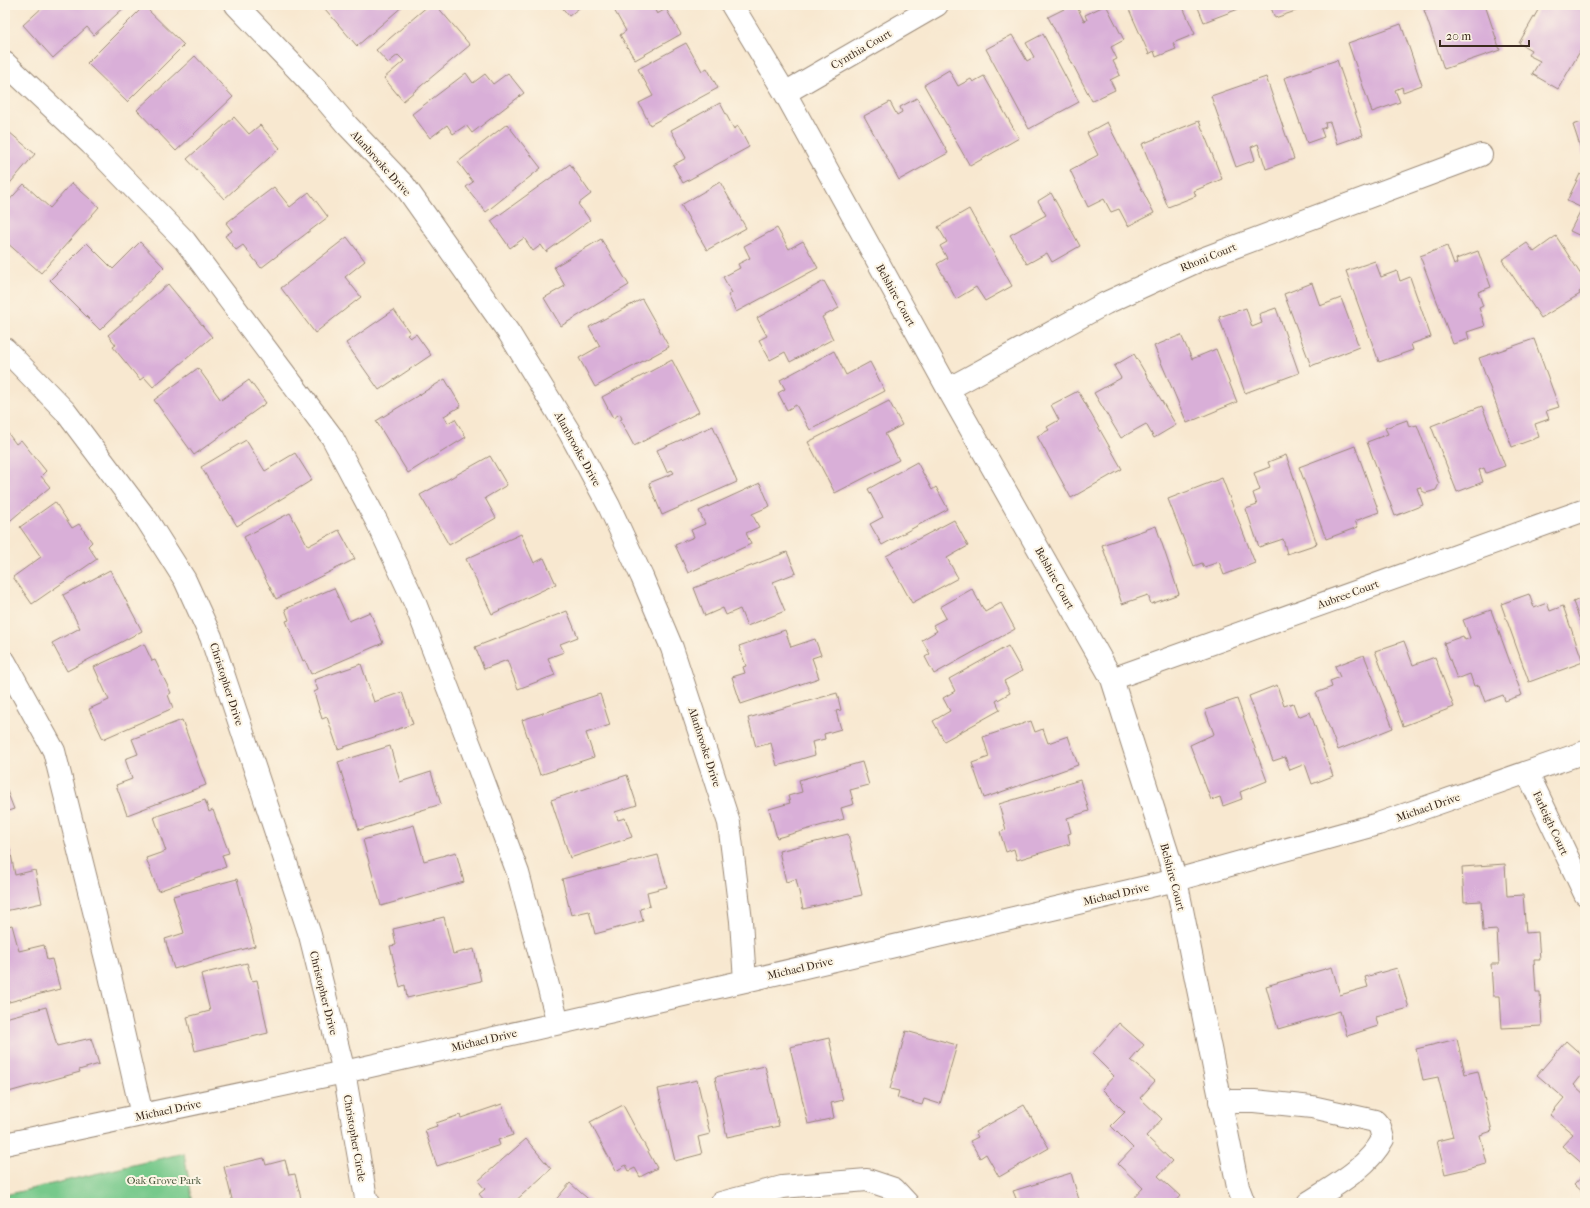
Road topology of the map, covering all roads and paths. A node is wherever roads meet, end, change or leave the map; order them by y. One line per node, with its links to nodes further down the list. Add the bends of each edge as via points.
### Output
1 (236, 5): 16 (street, Alanbrooke Drive, via 404,185 509,333 570,433 609,506 672,648 729,824 741,921)
2 (732, 5): 5 (street, Belshire Court)
3 (937, 5): 5 (street, Cynthia Court)
4 (5, 63): 17 (street, via 91,144 185,241 332,437 377,522 415,603 475,758 518,873)
5 (785, 93): 8 (street, Belshire Court)
6 (1481, 155): 8 (street, Rhoni Court, via 1202,259 1106,303)
7 (5, 349): 18 (street, Christopher Drive, via 65,411 147,520 185,580 211,637 310,935)
8 (948, 389): 11 (street, Belshire Court)
9 (1585, 510): 11 (street, Aubree Court)
10 (5, 662): 20 (street, via 54,751)
11 (1112, 679): 14 (street, Belshire Court)
12 (1585, 752): 13 (street, Michael Drive)
13 (1527, 772): 14 (street, Michael Drive, via 1378,824); 15 (street, Farleigh Court)
14 (1176, 880): 16 (street, Michael Drive); 19 (street, Belshire Court)
15 (1585, 894)
16 (745, 981): 17 (street, Michael Drive)
17 (558, 1024): 18 (street, Michael Drive)
18 (344, 1072): 20 (street, Michael Drive); 22 (street, Christopher Circle, via 366,1198)
19 (1220, 1101): 25 (street, Belshire Court, via 1238,1187); 26 (street, via 1254,1101 1312,1107 1375,1121 1383,1139 1379,1146 1354,1172)
20 (142, 1115): 21 (street, Michael Drive)
21 (5, 1144)
22 (369, 1203)
23 (721, 1203): 24 (street, via 782,1187 867,1180 894,1189)
24 (907, 1203)
25 (1244, 1203)
26 (1308, 1203)

